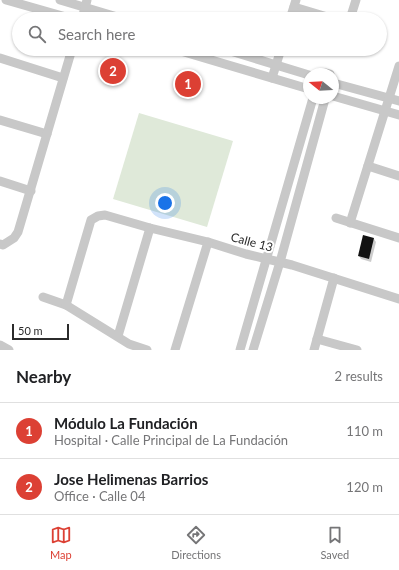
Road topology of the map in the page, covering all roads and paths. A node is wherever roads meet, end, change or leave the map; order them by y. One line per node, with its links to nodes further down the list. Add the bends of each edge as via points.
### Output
1 (6, 0): 6 (street)
2 (60, 0): 4 (street)
3 (356, 0): 9 (street)
4 (86, 4): 7 (street)
5 (295, 4): 8 (street)
6 (48, 12)
7 (106, 12)
8 (316, 12)
9 (352, 12)
10 (70, 56): 18 (street)
11 (198, 56): 19 (street)
12 (248, 56): 15 (street)
13 (278, 56): 15 (street)
14 (0, 58): 18 (street)
15 (276, 64): 17 (street); 19 (street)
16 (399, 66): 22 (street)
17 (303, 73)
18 (63, 78): 30 (street)
19 (272, 78): 21 (street)
20 (339, 81): 22 (street)
21 (303, 87)
22 (389, 98): 24 (street); 27 (street)
23 (339, 100): 27 (street)
24 (399, 101)
25 (312, 104): 41 (street)
26 (326, 104): 42 (street)
27 (384, 110): 28 (street); 31 (street)
28 (399, 115)
29 (0, 120): 30 (street)
30 (47, 134): 34 (street)
31 (368, 166): 32 (street); 36 (street)
32 (399, 176)
33 (0, 181): 34 (street)
34 (31, 191): 40 (street, via 18,232 14,238)
35 (336, 218): 36 (street)
36 (350, 223): 38 (street)
37 (150, 228): 39 (street, Calle 13); 46 (street, Calle 13, via 105,215 91,220); 47 (street)
38 (399, 238)
39 (208, 242): 41 (street, Calle 13); 52 (street)
40 (2, 244)
41 (267, 259): 42 (street, Calle 13); 53 (street)
42 (280, 262): 43 (street, Calle 13); 54 (street)
43 (334, 278): 45 (street, Calle 13); 48 (street)
44 (43, 297): 46 (street)
45 (399, 299)
46 (66, 305): 47 (street)
47 (118, 336): 51 (street)
48 (317, 339): 55 (street); 56 (street)
49 (0, 345): 50 (street)
50 (9, 350)
51 (147, 350)
52 (175, 350)
53 (240, 350)
54 (253, 350)
55 (314, 350)
56 (357, 350)

